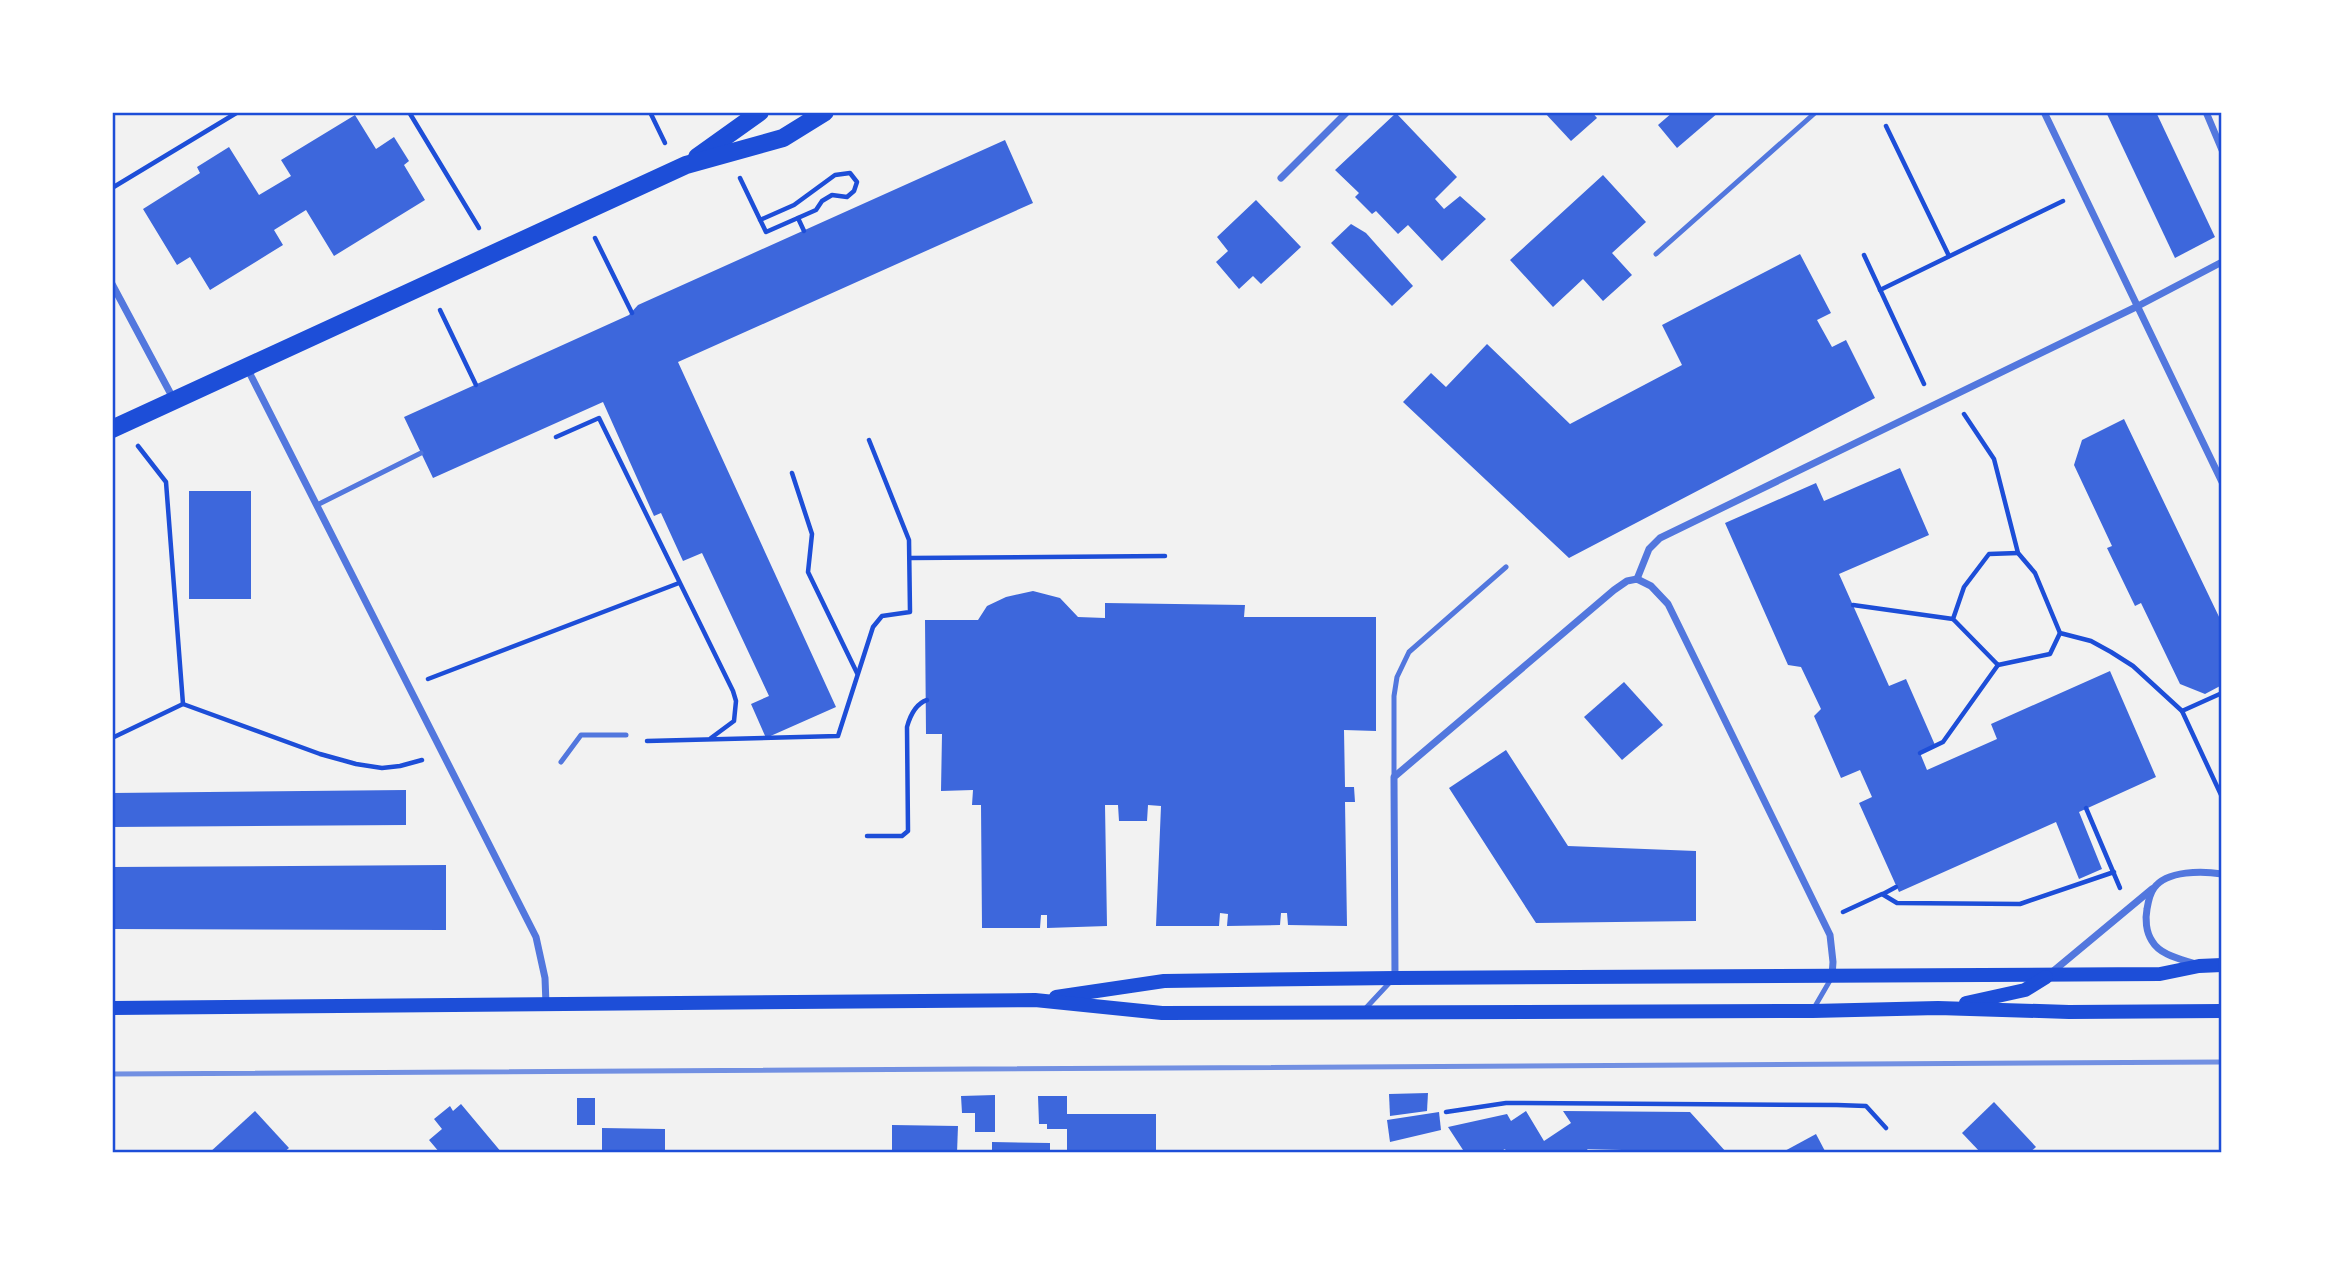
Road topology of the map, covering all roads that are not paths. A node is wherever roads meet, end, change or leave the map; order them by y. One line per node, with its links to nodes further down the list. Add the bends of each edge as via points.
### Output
1 (760, 112): 8 (main road)
2 (825, 112): 8 (main road, via 783,138)
3 (1347, 112): 9 (street)
4 (1816, 112): 10 (lane)
5 (2045, 112): 13 (street)
6 (2206, 112): 7 (street)
7 (2222, 150)
8 (686, 165): 14 (main road)
9 (1281, 178)
10 (1656, 254)
11 (2222, 262): 13 (street)
12 (112, 284): 15 (street)
13 (2138, 306): 18 (street); 21 (street, via 1660,538)
14 (247, 367): 15 (main road); 19 (street)
15 (174, 400): 16 (main road)
16 (117, 426)
17 (421, 453): 19 (lane)
18 (2222, 482)
19 (317, 505): 33 (street, via 536,937)
20 (1506, 567): 24 (lane, via 1409,652 1401,666 1394,696)
21 (1637, 579): 24 (street, via 1614,590); 30 (street, via 1668,604 1830,935)
22 (625, 735): 23 (lane, via 581,735)
23 (561, 762)
24 (1394, 777): 31 (street)
25 (2222, 874): 26 (street, via 2167,878)
26 (2154, 888): 28 (street, via 2145,920 2152,942 2165,953); 29 (street)
27 (2222, 965): 28 (main road)
28 (2199, 966): 29 (main road, via 2160,974)
29 (2048, 975): 30 (main road); 35 (main road, via 2025,990)
30 (1832, 977): 31 (main road); 37 (lane)
31 (1395, 978): 32 (main road, via 1164,981); 36 (lane)
32 (1035, 1000): 33 (main road); 36 (main road, via 1162,1013)
33 (545, 1004): 34 (main road)
34 (112, 1008)
35 (1938, 1008): 37 (main road); 38 (main road)
36 (1363, 1011): 37 (main road)
37 (1813, 1011)
38 (2222, 1011)

